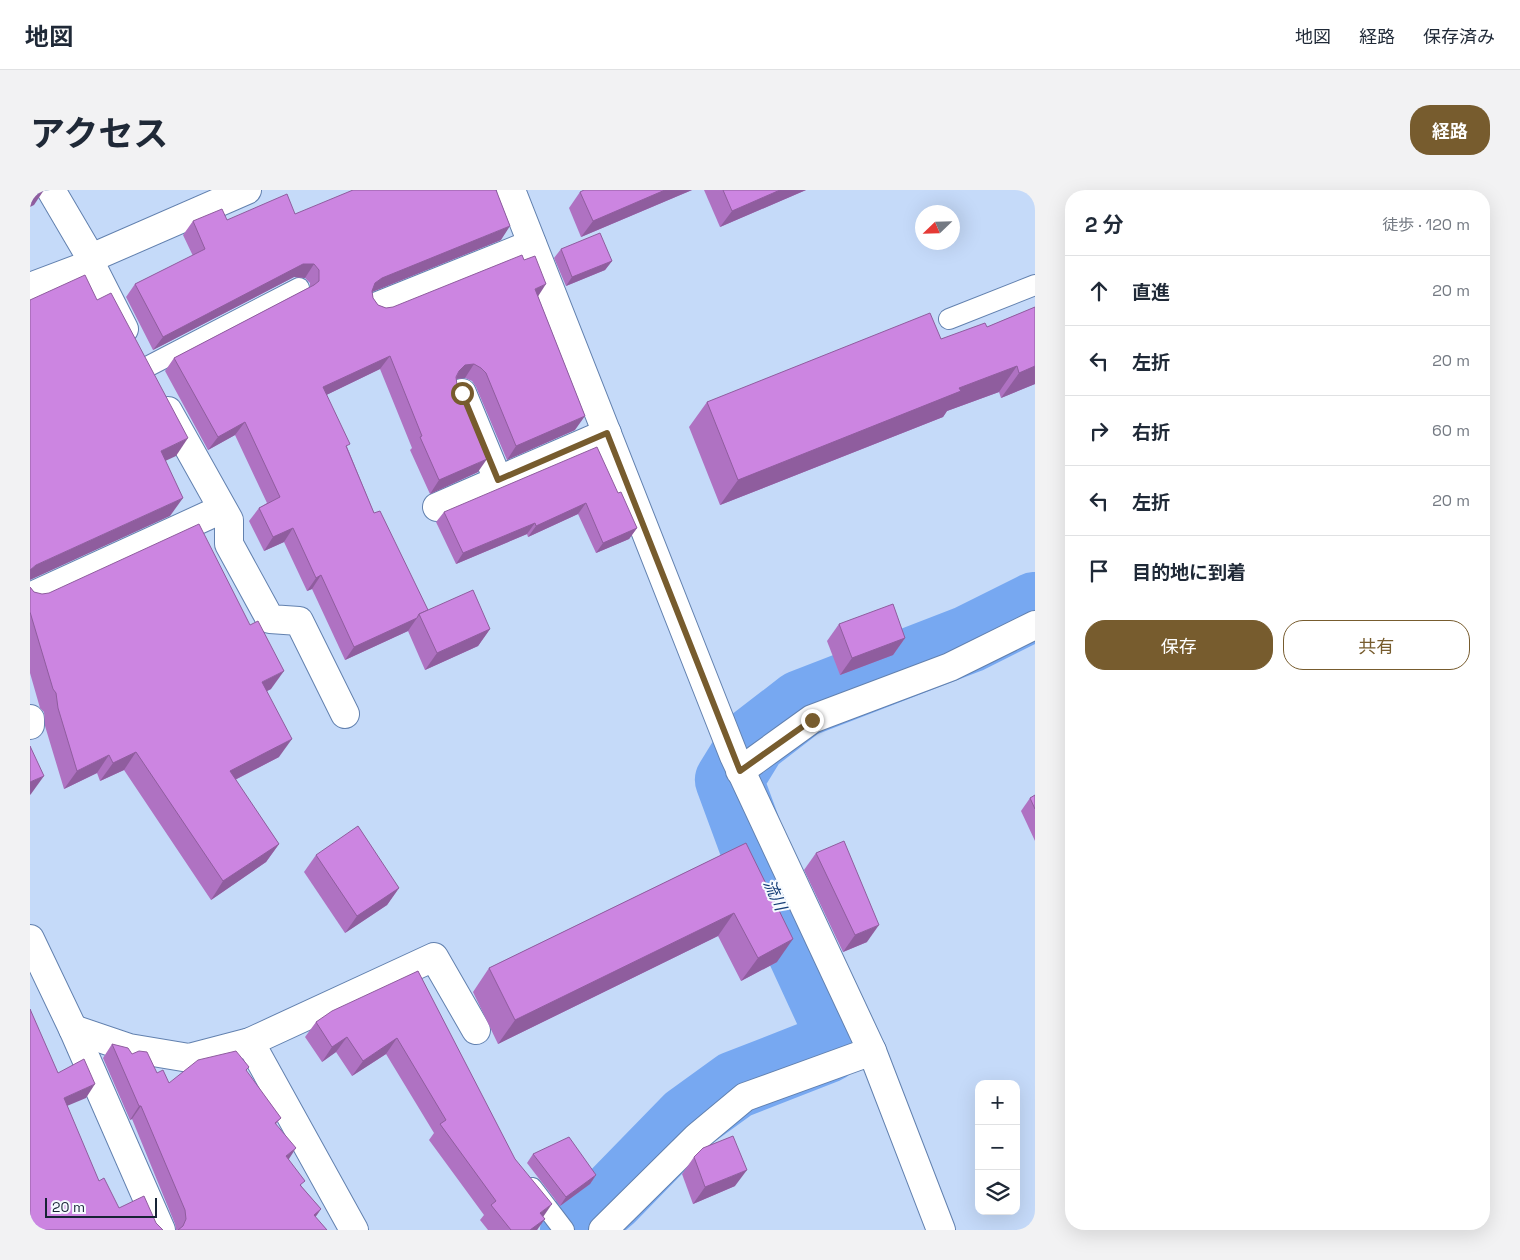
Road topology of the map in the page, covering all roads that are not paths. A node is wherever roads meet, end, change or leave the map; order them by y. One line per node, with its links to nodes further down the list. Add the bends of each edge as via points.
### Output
1 (51, 190): 5 (street)
2 (247, 190): 5 (street)
3 (511, 190): 4 (street)
4 (532, 244): 9 (street); 13 (street)
5 (91, 261): 7 (street); 11 (street)
6 (1035, 285): 10 (lane)
7 (30, 288)
8 (300, 288): 11 (lane)
9 (378, 306)
10 (949, 319)
11 (144, 368): 16 (street)
12 (462, 393): 14 (street)
13 (607, 433): 14 (street); 22 (street)
14 (498, 480): 15 (street)
15 (437, 507)
16 (222, 508): 17 (street); 19 (street, via 229,520 229,544 270,619 299,620)
17 (30, 597)
18 (1035, 625): 22 (street, via 950,667 812,720)
19 (346, 714)
20 (30, 719): 21 (street)
21 (30, 725)
22 (737, 763): 27 (street)
23 (30, 939): 24 (street)
24 (73, 1029): 26 (street, via 129,1048 189,1058); 30 (street)
25 (476, 1030): 26 (street, via 434,957)
26 (250, 1042): 31 (street)
27 (872, 1051): 32 (street, via 745,1098 697,1138); 33 (street)
28 (518, 1171): 29 (lane)
29 (563, 1228)
30 (160, 1230)
31 (354, 1230)
32 (604, 1230)
33 (941, 1230)

